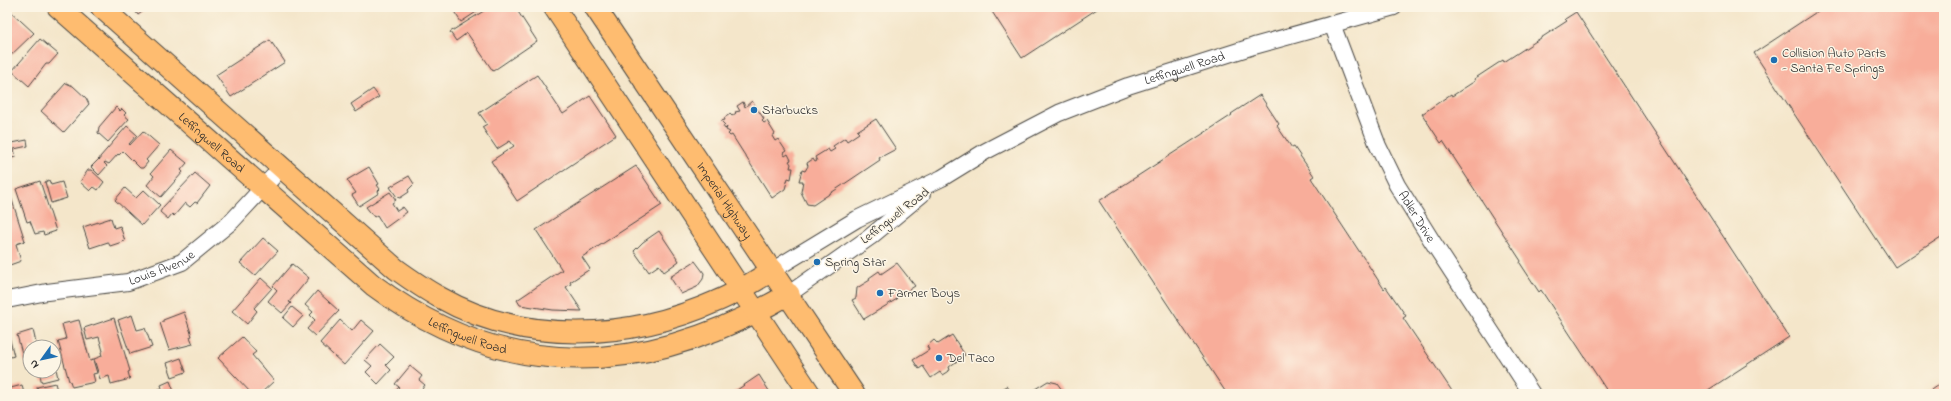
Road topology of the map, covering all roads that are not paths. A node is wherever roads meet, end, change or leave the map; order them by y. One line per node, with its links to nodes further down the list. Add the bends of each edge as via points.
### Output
1 (58, 7): 9 (main road, Leffingwell Road)
2 (101, 7): 7 (main road, Leffingwell Road)
3 (554, 7): 11 (main road)
4 (595, 7): 10 (main road, Imperial Highway)
5 (1394, 7): 6 (street, Leffingwell Road)
6 (1332, 24): 8 (street, Leffingwell Road, via 1128,86 1080,104 1015,135); 17 (street, Adler Drive, via 1378,146 1397,185)
7 (282, 167): 9 (street, Louis Avenue); 11 (main road, Leffingwell Road, via 377,252 417,284 461,308 499,321 541,330 615,331 670,319 719,301)
8 (942, 178): 10 (street, Leffingwell Road, via 857,219); 12 (street, Leffingwell Road, via 870,237)
9 (263, 189): 13 (street, Louis Avenue, via 232,221 182,262 128,282 47,292); 14 (main road, Leffingwell Road, via 390,298 437,326 490,345 561,358 601,358 636,354 732,325)
10 (773, 270): 11 (main road, Leffingwell Road); 12 (main road, Imperial Highway)
11 (740, 289): 14 (main road)
12 (789, 294): 14 (main road, Leffingwell Road); 16 (main road, Imperial Highway)
13 (7, 300)
14 (756, 313): 15 (main road)
15 (810, 394)
16 (854, 394)
17 (1532, 394)

